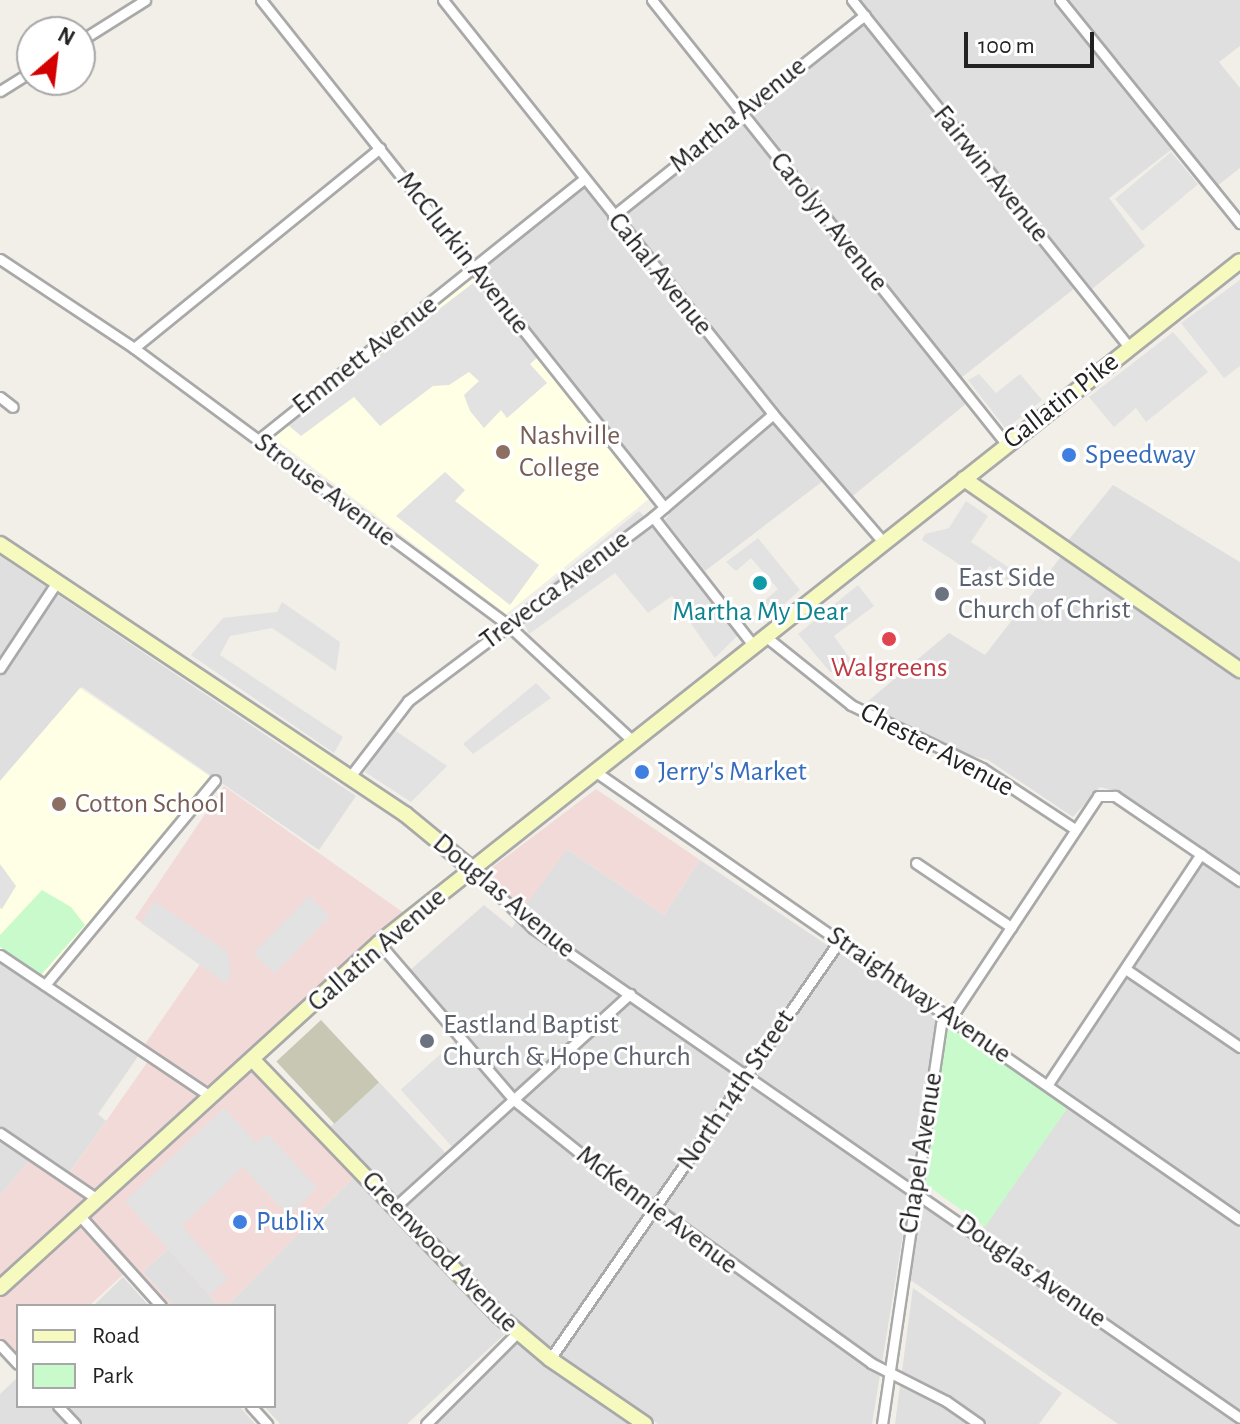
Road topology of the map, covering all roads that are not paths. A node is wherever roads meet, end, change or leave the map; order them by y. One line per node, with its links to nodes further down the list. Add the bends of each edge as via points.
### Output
1 (145, 0): 8 (street)
2 (261, 0): 10 (street, McClurkin Avenue)
3 (443, 0): 11 (street, Cahal Avenue)
4 (652, 0): 9 (street, Carolyn Avenue)
5 (852, 0): 7 (street, Fairwin Avenue)
6 (1060, 0): 13 (street)
7 (865, 15): 9 (street, Martha Avenue); 17 (street, Fairwin Avenue)
8 (96, 31)
9 (741, 112): 12 (street, Martha Avenue); 23 (street, Carolyn Avenue)
10 (380, 148): 16 (street, McClurkin Avenue); 18 (street)
11 (584, 179): 12 (street, Cahal Avenue); 16 (street, Emmett Avenue)
12 (613, 216): 21 (street, Cahal Avenue)
13 (1240, 223)
14 (0, 259): 18 (street, Strouse Avenue)
15 (1240, 261): 17 (main road, Gallatin Pike)
16 (475, 269): 22 (street, Emmett Avenue); 25 (street, McClurkin Avenue)
17 (1129, 347): 23 (main road, Gallatin Pike)
18 (134, 348): 22 (street, Strouse Avenue)
19 (0, 397): 20 (street)
20 (13, 407)
21 (773, 414): 25 (street, Trevecca Avenue); 27 (street, Cahal Avenue)
22 (258, 440): 30 (street, Strouse Avenue)
23 (1007, 445): 24 (main road, Gallatin Pike)
24 (964, 479): 27 (main road, Gallatin Pike); 33 (main road)
25 (664, 507): 26 (street, Trevecca Avenue)
26 (653, 517): 30 (street, Trevecca Avenue); 31 (street)
27 (884, 543): 31 (main road, Gallatin Avenue)
28 (0, 544): 29 (main road, Douglas Avenue)
29 (57, 582): 32 (street); 36 (main road, Douglas Avenue)
30 (508, 625): 34 (street, Strouse Avenue); 36 (street, Trevecca Avenue, via 408,701)
31 (759, 640): 34 (main road, Gallatin Avenue); 38 (street, Chester Avenue, via 851,705 982,768)
32 (0, 668)
33 (1240, 670)
34 (634, 742): 35 (main road, Gallatin Avenue)
35 (596, 772): 41 (main road, Gallatin Avenue); 44 (street, Straightway Avenue)
36 (349, 778): 41 (main road, Douglas Avenue, via 405,814)
37 (215, 780): 48 (street)
38 (1075, 829): 39 (street, Chapel Avenue, via 1098,796 1107,793); 43 (street, Chapel Avenue)
39 (1201, 854): 42 (street); 47 (street)
40 (916, 863): 43 (street)
41 (472, 869): 45 (main road, Gallatin Avenue); 49 (street, Douglas Avenue, via 533,928)
42 (1240, 881)
43 (1011, 927): 50 (street, Chapel Avenue)
44 (840, 940): 50 (street, Straightway Avenue); 53 (street, North 14th Street)
45 (379, 943): 52 (main road, Gallatin Avenue); 56 (street, McKennie Avenue)
46 (0, 955): 48 (street)
47 (1127, 970): 51 (street); 54 (street)
48 (45, 985): 55 (street)
49 (630, 994): 53 (street, Douglas Avenue); 56 (street)
50 (949, 1016): 54 (street, Straightway Avenue); 58 (street, Chapel Avenue, via 941,1024)
51 (1240, 1047)
52 (253, 1060): 55 (main road, Gallatin Avenue); 60 (main road, Greenwood Avenue)
53 (746, 1073): 58 (street, Douglas Avenue); 61 (street, North 14th Street)
54 (1048, 1084): 62 (street, Straightway Avenue)
55 (210, 1096): 59 (main road, Gallatin Avenue)
56 (514, 1100): 60 (street); 61 (street, McKennie Avenue)
57 (0, 1133): 59 (street)
58 (915, 1188): 70 (street, Chapel Avenue); 73 (street, Douglas Avenue)
59 (97, 1199): 63 (main road, Gallatin Avenue)
60 (396, 1206): 66 (main road, Greenwood Avenue)
61 (654, 1211): 68 (street, North 14th Street); 70 (street, McKennie Avenue)
62 (1238, 1215)
63 (80, 1216): 64 (main road, Gallatin Avenue); 65 (street)
64 (0, 1288)
65 (159, 1304)
66 (517, 1333): 68 (main road, Greenwood Avenue); 76 (street)
67 (0, 1345): 69 (street)
68 (550, 1359): 77 (main road, Greenwood Avenue)
69 (16, 1362)
70 (889, 1374): 78 (street, Chapel Avenue); 79 (street, McKennie Avenue, via 946,1401)
71 (60, 1408): 74 (street)
72 (253, 1408): 75 (street)
73 (1240, 1418)
74 (75, 1424)
75 (267, 1424)
76 (426, 1424)
77 (645, 1424)
78 (882, 1424)
79 (979, 1424)

